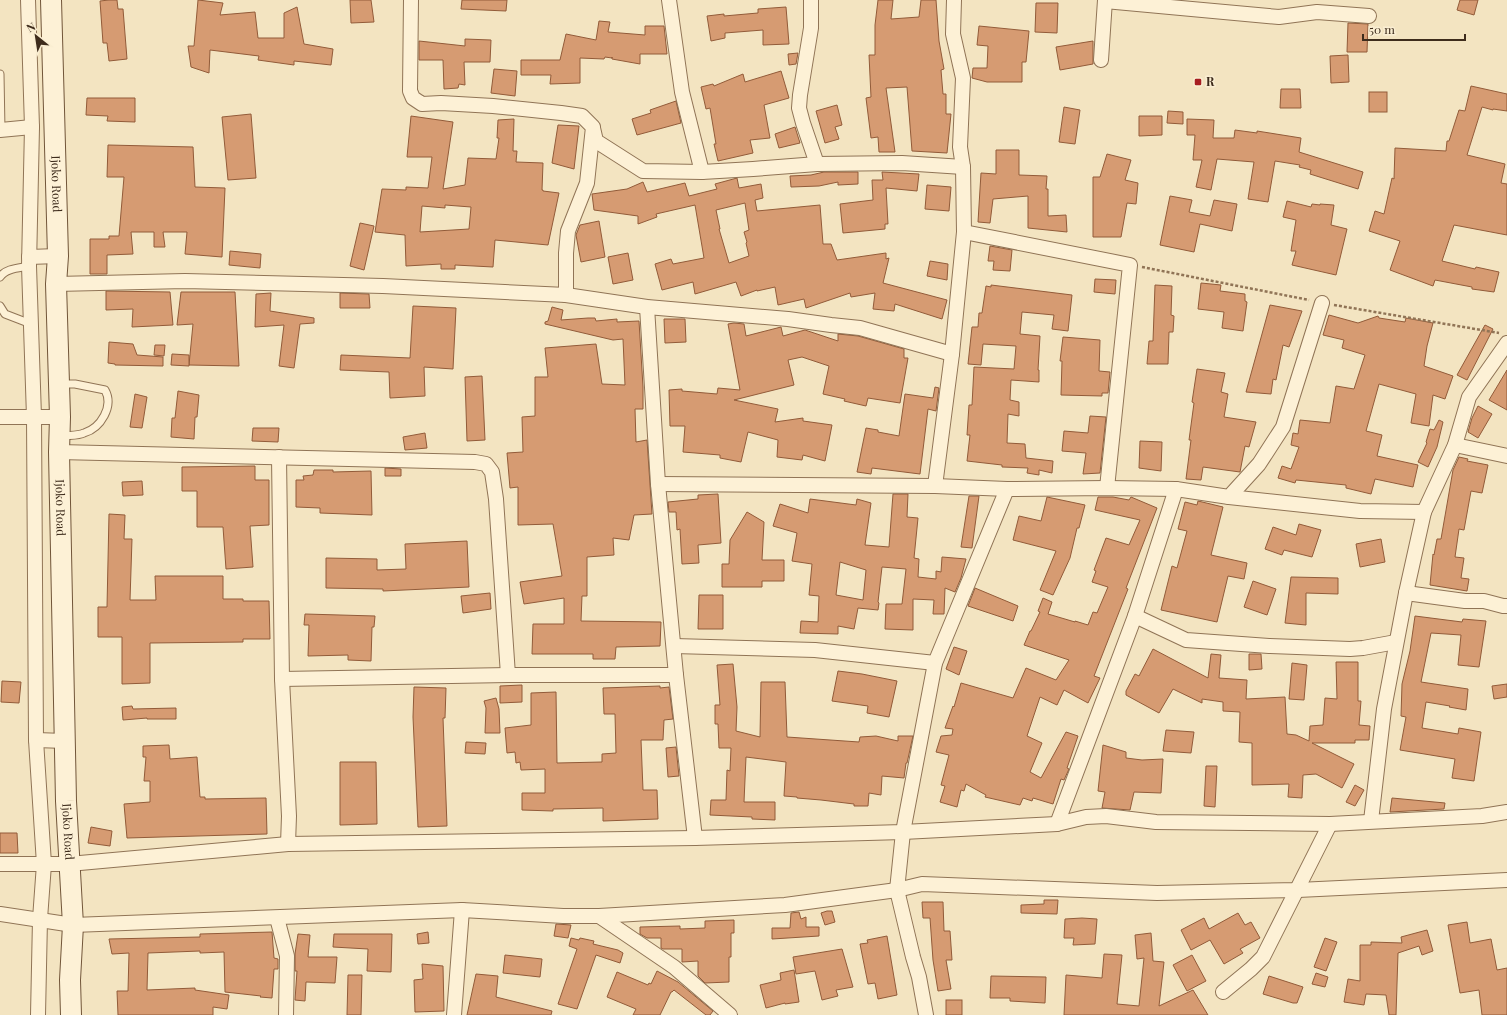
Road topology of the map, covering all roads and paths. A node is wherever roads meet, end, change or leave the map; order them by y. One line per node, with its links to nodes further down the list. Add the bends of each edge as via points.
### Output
1 (28, 0): 11 (street)
2 (51, 0): 18 (main road, Ijoko Road)
3 (412, 0): 12 (street, via 410,91 413,98 422,104 493,106 582,116)
4 (669, 0): 16 (street, via 682,92)
5 (811, 0): 14 (street, via 810,28 799,108)
6 (954, 0): 15 (street, via 953,34 963,78 960,147)
7 (1105, 0): 8 (street, via 1279,17 1317,12); 9 (street)
8 (1369, 16)
9 (1101, 60)
10 (0, 74): 13 (lane)
11 (32, 127): 13 (street); 19 (street)
12 (593, 127): 16 (street, via 596,141 643,171); 22 (street, via 588,183 568,231)
13 (1, 130)
14 (817, 164): 15 (street, via 902,163); 16 (street)
15 (963, 167): 17 (street)
16 (702, 172)
17 (964, 232): 28 (street); 38 (street, via 1130,265)
18 (58, 256): 19 (street); 21 (main road, Ijoko Road)
19 (29, 261): 20 (lane, via 2,273); 26 (street)
20 (0, 277)
21 (56, 284): 22 (street, via 185,281 383,286); 29 (main road, Ijoko Road)
22 (566, 295): 25 (street)
23 (1322, 302): 41 (street, via 1283,427 1259,464)
24 (0, 306): 26 (lane, via 5,314)
25 (648, 307): 28 (street, via 860,328); 36 (street)
26 (31, 324): 31 (street)
27 (1507, 343): 33 (street, via 1469,397)
28 (952, 354): 37 (street)
29 (59, 384): 32 (main road, Ijoko Road); 32 (lane, via 75,384 105,390 108,395 107,410 98,425 84,433)
30 (0, 417): 31 (street)
31 (34, 417): 32 (street); 52 (street)
32 (60, 435): 34 (street); 53 (main road, Ijoko Road)
33 (1455, 445): 35 (street); 42 (street)
34 (279, 456): 49 (street, via 486,464 492,472 496,499); 51 (street)
35 (1507, 456)
36 (658, 484): 37 (street); 47 (street)
37 (935, 486): 40 (street)
38 (1107, 488): 39 (street); 40 (street)
39 (1176, 489): 41 (street); 45 (street)
40 (1007, 490): 48 (street)
41 (1229, 497): 42 (street, via 1360,511)
42 (1424, 512): 43 (street)
43 (1406, 593): 44 (street, via 1484,601); 46 (street)
44 (1507, 606)
45 (1135, 616): 46 (street, via 1186,640 1350,649); 56 (street)
46 (1396, 642): 55 (street, via 1384,709)
47 (674, 646): 48 (street, via 816,650); 50 (street)
48 (935, 663): 58 (street)
49 (508, 675): 50 (street); 51 (street)
50 (676, 676): 59 (street)
51 (282, 679): 60 (street, via 289,816)
52 (36, 740): 53 (street); 62 (street)
53 (64, 741): 63 (main road, Ijoko Road)
54 (1507, 812): 55 (street, via 1482,816)
55 (1371, 821): 57 (street)
56 (1057, 824): 57 (street, via 1086,817 1106,816 1156,822); 58 (street)
57 (1330, 824): 66 (street)
58 (903, 832): 59 (street); 65 (street)
59 (695, 838): 60 (street)
60 (288, 844): 63 (street)
61 (0, 864): 62 (street)
62 (44, 864): 63 (street); 71 (street)
63 (69, 864): 72 (main road, Ijoko Road)
64 (1507, 880): 66 (street)
65 (898, 890): 66 (street, via 922,884 1157,893); 69 (street, via 785,905); 79 (street, via 913,958 920,977)
66 (1298, 890): 73 (street, via 1263,957)
67 (462, 910): 69 (street); 70 (street); 77 (street)
68 (0, 914): 71 (street)
69 (599, 916): 78 (street, via 674,967)
70 (277, 918): 72 (street); 76 (street, via 287,956)
71 (40, 919): 72 (street); 74 (street)
72 (73, 925): 75 (main road, Ijoko Road)
73 (1222, 992)
74 (38, 1015)
75 (71, 1015)
76 (286, 1015)
77 (454, 1015)
78 (730, 1015)
79 (926, 1015)

